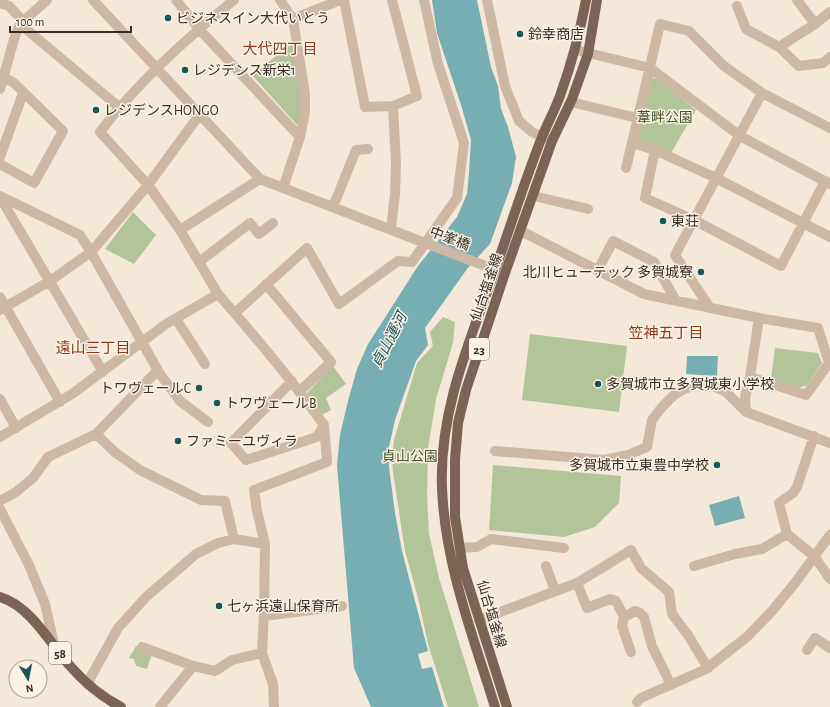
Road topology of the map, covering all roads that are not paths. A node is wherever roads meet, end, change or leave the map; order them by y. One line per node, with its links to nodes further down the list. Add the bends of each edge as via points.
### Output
1 (47, 0): 18 (street)
2 (92, 0): 27 (street)
3 (176, 0): 20 (street)
4 (234, 0): 20 (street)
5 (280, 0): 17 (street)
6 (340, 0): 17 (street)
7 (344, 0): 34 (street, via 365,107)
8 (392, 0): 34 (street, via 417,96)
9 (424, 0): 70 (street, via 438,64 464,143 458,198 412,262 398,261 339,304 307,248)
10 (487, 0): 39 (street, via 506,86 519,121 532,132)
11 (586, 0): 23 (main road, 仙台塩釜線 / 23)
12 (597, 0): 24 (main road, 仙台塩釜線 / 23)
13 (797, 0): 19 (street)
14 (0, 3): 18 (street, via 9,6)
15 (737, 6): 21 (street, via 746,29)
16 (830, 12): 19 (street)
17 (293, 19): 41 (street, via 305,94 305,112)
18 (21, 23): 22 (street); 35 (street)
19 (815, 24): 21 (street)
20 (199, 29): 27 (street); 41 (street)
21 (779, 47): 26 (street, via 799,66 823,62)
22 (11, 50): 25 (street); 29 (street)
23 (576, 50): 24 (street); 39 (main road, 仙台塩釜線 / 23, via 561,95)
24 (588, 54): 28 (street); 33 (main road, 仙台塩釜線 / 23)
25 (0, 56)
26 (830, 57)
27 (157, 68): 35 (street); 36 (street)
28 (650, 68): 32 (street, via 660,24 689,31 724,66); 37 (street); 40 (street)
29 (4, 77): 30 (street); 31 (street)
30 (0, 89)
31 (23, 93): 46 (street); 47 (street, via 63,131 34,183)
32 (762, 93): 38 (street); 40 (street)
33 (571, 102): 37 (street); 42 (main road, 仙台塩釜線 / 23)
34 (392, 106): 61 (street, via 396,164)
35 (120, 107): 52 (street, via 100,132)
36 (200, 114): 50 (street); 52 (street)
37 (637, 118): 43 (street)
38 (830, 128)
39 (542, 136): 42 (street); 68 (main road, 仙台塩釜線 / 23)
40 (740, 136): 49 (street); 51 (street)
41 (300, 137): 53 (street)
42 (552, 141): 55 (main road, 仙台塩釜線 / 23)
43 (632, 143): 45 (street); 48 (street)
44 (368, 149): 56 (street, via 356,150)
45 (655, 150): 49 (street); 58 (street, via 646,198)
46 (0, 157)
47 (0, 164)
48 (626, 168)
49 (716, 178): 58 (street); 60 (street)
50 (260, 179): 53 (street, 中峯橋); 62 (street)
51 (828, 182): 60 (street)
52 (148, 185): 62 (street); 65 (street)
53 (283, 188): 56 (street, 中峯橋)
54 (0, 196): 65 (street, via 80,235); 69 (street)
55 (534, 196): 57 (street); 63 (main road, 仙台塩釜線 / 23)
56 (333, 207): 61 (street, 中峯橋)
57 (588, 209)
58 (694, 220): 60 (street, via 781,266); 75 (street, via 675,255)
59 (273, 223): 66 (street, via 259,234 250,223)
60 (803, 223): 64 (street)
61 (391, 229): 68 (street, 中峯橋, bridge)
62 (180, 230): 66 (street)
63 (521, 231): 67 (street); 68 (main road, 仙台塩釜線 / 23)
64 (830, 237)
65 (92, 252): 69 (street); 79 (street)
66 (199, 262): 71 (street)
67 (598, 270): 73 (street, via 644,294); 73 (street, via 613,242 654,262)
68 (500, 272): 104 (main road, 仙台塩釜線 / 23, via 458,423 454,460 455,517); 131 (main road, 仙台塩釜線 / 23, via 464,354 452,396 442,486 451,561)
69 (50, 281): 74 (street); 83 (street)
70 (266, 284): 76 (street); 86 (street, via 331,362)
71 (218, 294): 76 (street); 77 (street)
72 (0, 297): 74 (street)
73 (676, 302): 75 (street)
74 (3, 308): 88 (street)
75 (710, 308): 78 (street)
76 (235, 313): 85 (street)
77 (176, 318): 79 (street); 80 (street)
78 (759, 318): 81 (street, via 818,328); 84 (street)
79 (141, 342): 82 (street); 83 (street)
80 (205, 364)
81 (829, 364): 84 (street, via 806,395)
82 (158, 370): 90 (street, via 180,400); 93 (street)
83 (103, 372): 88 (street)
84 (750, 377): 89 (street, via 745,397)
85 (292, 381): 86 (street); 91 (street, via 230,443 246,460 317,437)
86 (300, 391): 91 (street)
87 (0, 399): 92 (street)
88 (60, 402): 92 (street)
89 (746, 412): 94 (street); 97 (street, via 726,392 715,387 697,385 674,395 662,407 652,420 647,447 628,455 604,460)
90 (208, 422)
91 (324, 425): 103 (street, via 327,462 254,490)
92 (16, 428): 95 (street)
93 (96, 434): 98 (street, via 48,457 33,478); 102 (street, via 116,454 140,470 201,500 225,501)
94 (814, 436): 96 (street); 100 (street, via 797,487 778,503)
95 (0, 437)
96 (830, 443)
97 (495, 451)
98 (0, 502)
99 (0, 509): 117 (street, via 29,564 44,604)
100 (787, 534): 106 (street); 108 (street, via 762,549)
101 (830, 535): 106 (street)
102 (234, 539): 103 (street); 125 (street, via 218,543 196,554 146,597 118,628)
103 (265, 544): 114 (street)
104 (460, 548): 105 (street, via 477,548 491,539); 116 (main road, 仙台塩釜線 / 23, via 463,568)
105 (564, 548)
106 (814, 556): 109 (street); 124 (street, via 767,616 748,636)
107 (546, 566): 111 (street)
108 (694, 566)
109 (830, 579)
110 (576, 583): 111 (street); 115 (street, via 588,608 610,599 616,601); 124 (street, via 631,550 641,568 669,592 672,614 688,634)
111 (555, 591): 116 (street)
112 (0, 597): 117 (main road, 58, via 23,611)
113 (342, 606): 114 (street)
114 (264, 616): 122 (street)
115 (624, 617): 121 (street, via 622,626); 126 (street, via 635,611 644,617 652,646)
116 (479, 620): 132 (main road, 仙台塩釜線 / 23)
117 (54, 644): 125 (main road, 58)
118 (142, 647): 123 (street)
119 (830, 648): 120 (street, via 815,638)
120 (808, 650)
121 (631, 652)
122 (262, 653): 123 (street, via 232,660 215,671); 130 (street, via 273,684)
123 (193, 666): 129 (street)
124 (708, 668): 126 (street)
125 (87, 684): 128 (main road, 58)
126 (671, 685): 127 (street)
127 (637, 702)
128 (115, 706)
129 (160, 707)
130 (274, 707)
131 (495, 707)
132 (507, 707)

